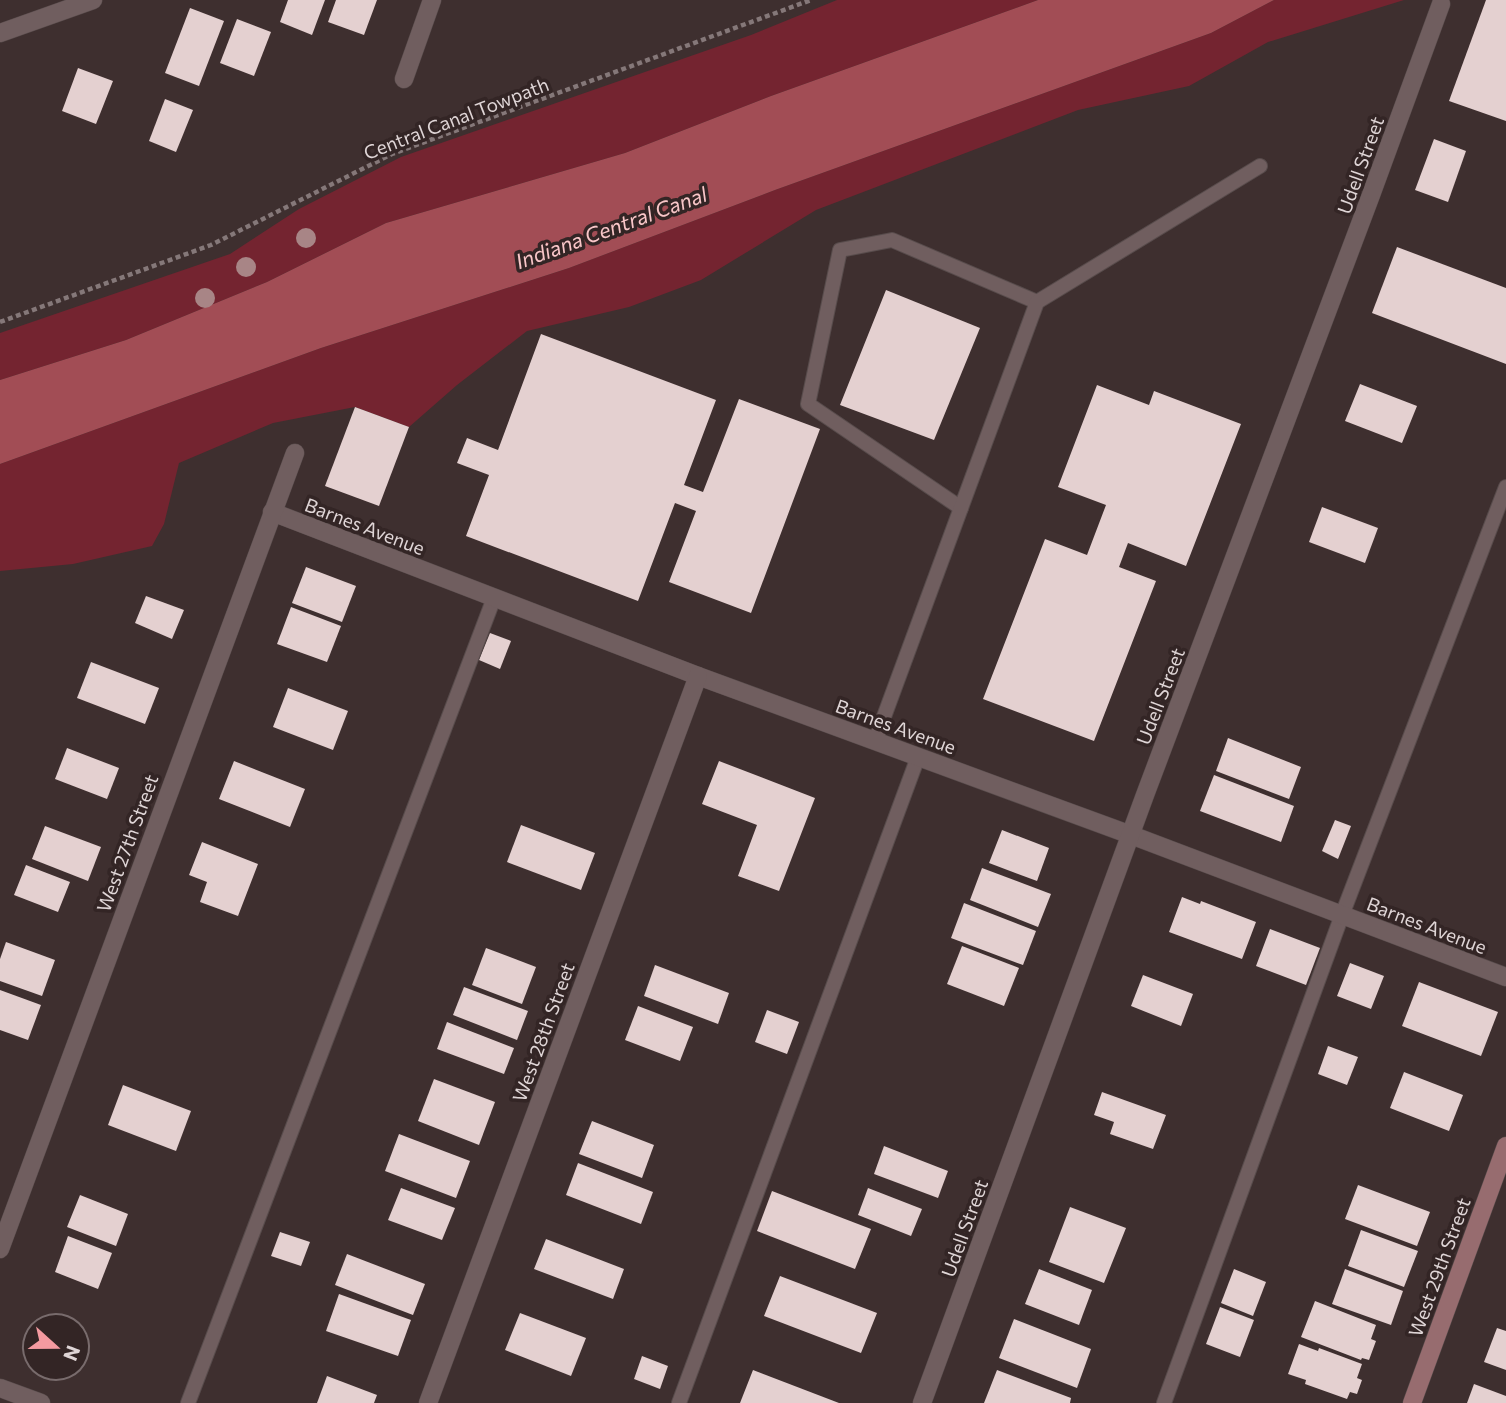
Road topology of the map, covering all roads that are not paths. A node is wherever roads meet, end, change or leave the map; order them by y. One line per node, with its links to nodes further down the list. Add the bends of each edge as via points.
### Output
1 (93, 0): 4 (street)
2 (432, 0): 5 (street)
3 (1441, 4): 16 (street, Udell Street)
4 (0, 33)
5 (404, 79)
6 (1260, 166): 7 (lane)
7 (1037, 302): 10 (lane); 10 (lane, via 892,240 840,250 808,404)
8 (295, 453): 11 (street, West 27th Street)
9 (1506, 487): 17 (lane)
10 (961, 508): 14 (lane)
11 (272, 512): 12 (street, Barnes Avenue); 20 (street, West 27th Street)
12 (494, 598): 13 (street, Barnes Avenue); 23 (lane)
13 (698, 676): 14 (street, Barnes Avenue); 24 (street, West 28th Street)
14 (875, 741): 15 (street, Barnes Avenue)
15 (919, 757): 16 (street, Barnes Avenue); 25 (lane)
16 (1131, 835): 17 (street, Barnes Avenue); 26 (street, Udell Street)
17 (1342, 915): 18 (street, Barnes Avenue); 27 (lane)
18 (1506, 977)
19 (1506, 1146): 28 (main road, West 29th Street)
20 (0, 1249)
21 (0, 1388): 22 (street)
22 (41, 1403)
23 (188, 1403)
24 (428, 1403)
25 (679, 1403)
26 (922, 1403)
27 (1164, 1403)
28 (1412, 1403)

